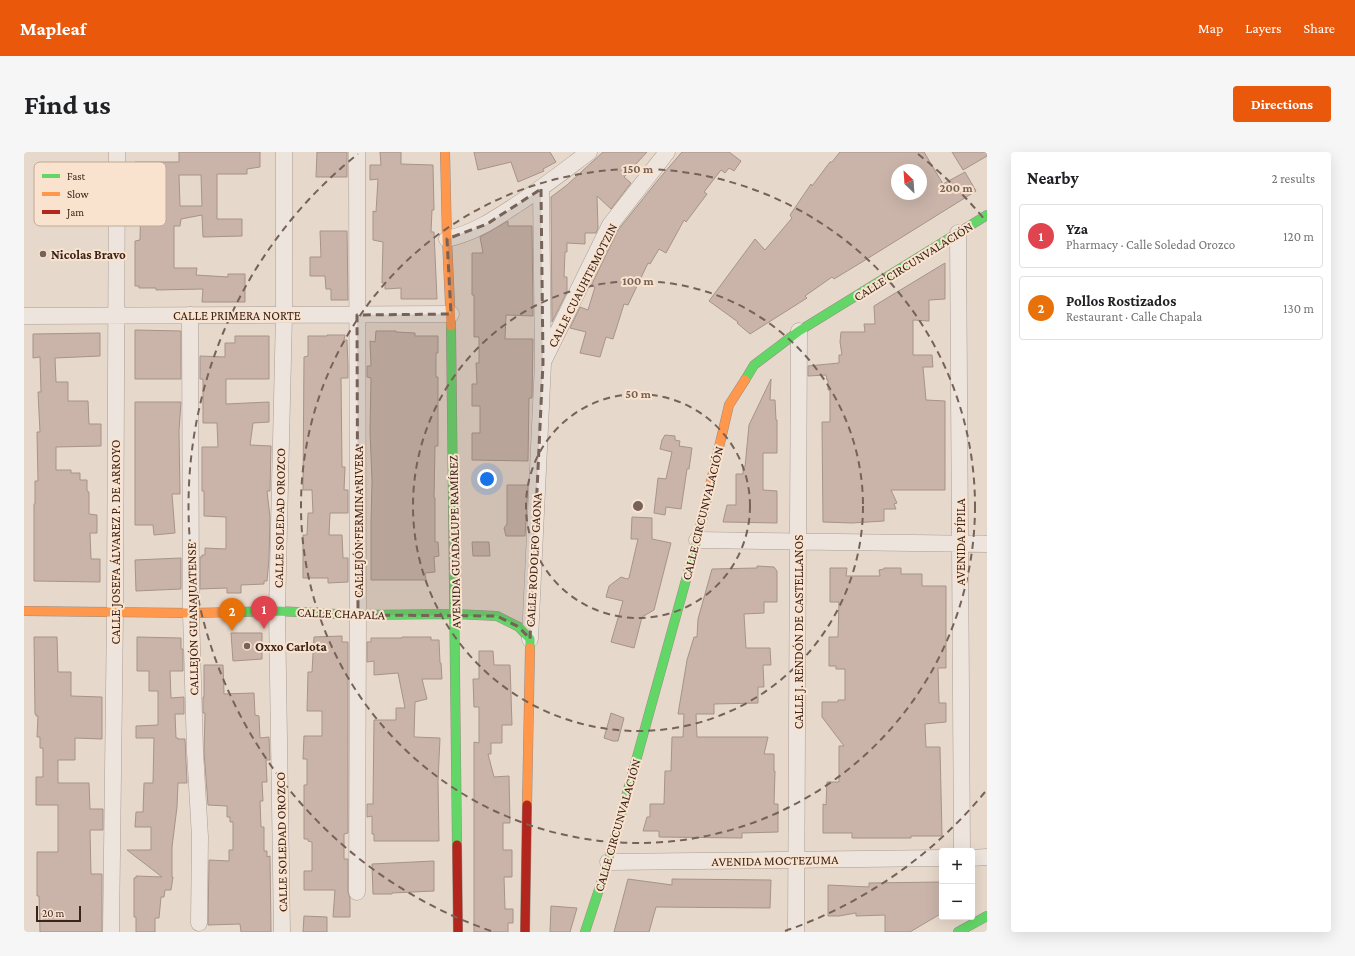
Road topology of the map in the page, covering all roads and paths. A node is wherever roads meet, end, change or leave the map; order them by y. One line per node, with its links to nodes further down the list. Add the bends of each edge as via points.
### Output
1 (284, 152): 15 (street, CALLE SOLEDAD OROZCO)
2 (357, 152): 16 (street, CALLEJÓN FERMINA RIVERA)
3 (445, 152): 11 (street, AVENIDA GUADALUPE RAMÍREZ)
4 (589, 152): 6 (street)
5 (667, 152): 19 (street, CALLE CUAUHTEMOTZIN, via 610,225)
6 (541, 189): 11 (street, via 488,224 463,236); 19 (street, CALLE RODOLFO GAONA)
7 (987, 215): 10 (street, CALLE CIRCUNVALACIÓN)
8 (116, 226): 12 (street, CALLE JOSEFA ÁLVAREZ P. DE ARROYO)
9 (987, 226): 10 (street)
10 (964, 229): 18 (street, CALLE CIRCUNVALACIÓN); 22 (street, AVENIDA PÍPILA)
11 (447, 239): 13 (street, AVENIDA GUADALUPE RAMÍREZ)
12 (116, 314): 14 (street, CALLE PRIMERA NORTE); 17 (street, CALLE PRIMERA NORTE); 26 (street, CALLE JOSEFA ÁLVAREZ P. DE ARROYO)
13 (451, 314): 16 (street, CALLE PRIMERA NORTE); 28 (street, AVENIDA GUADALUPE RAMÍREZ)
14 (190, 315): 15 (street, CALLE PRIMERA NORTE); 27 (street, CALLEJÓN GUANAJUATENSE)
15 (284, 315): 16 (street, CALLE PRIMERA NORTE); 25 (street, CALLE SOLEDAD OROZCO)
16 (357, 315): 29 (street, CALLEJÓN FERMINA RIVERA)
17 (24, 316)
18 (799, 331): 20 (street, CALLE CIRCUNVALACIÓN, via 754,365 729,405); 21 (street, CALLE J. RENDÓN DE CASTELLANOS)
19 (543, 363): 30 (street, CALLE RODOLFO GAONA)
20 (697, 540): 21 (street); 36 (street, CALLE CIRCUNVALACIÓN)
21 (798, 542): 22 (street); 35 (street, CALLE J. RENDÓN DE CASTELLANOS)
22 (960, 544): 23 (street); 31 (street, AVENIDA PÍPILA)
23 (987, 544)
24 (24, 611): 26 (street, CALLE CHAPALA)
25 (277, 611): 27 (street, CALLE CHAPALA); 29 (street, CALLE CHAPALA); 42 (street, CALLE SOLEDAD OROZCO)
26 (115, 613): 27 (street, CALLE CHAPALA); 41 (street, CALLE JOSEFA ÁLVAREZ P. DE ARROYO)
27 (191, 613): 39 (street, CALLEJÓN GUANAJUATENSE, via 200,837)
28 (456, 614): 29 (street, CALLE CHAPALA); 30 (street, CALLE CHAPALA, via 497,616 519,626); 43 (street, AVENIDA GUADALUPE RAMÍREZ)
29 (358, 615): 37 (street, CALLEJÓN FERMINA RIVERA)
30 (530, 639): 44 (street, CALLE RODOLFO GAONA)
31 (962, 848)
32 (987, 857): 34 (street)
33 (939, 858): 35 (street, AVENIDA MOCTEZUMA)
34 (975, 858)
35 (796, 860): 36 (street, AVENIDA MOCTEZUMA); 46 (street, CALLE J. RENDÓN DE CASTELLANOS)
36 (608, 862): 45 (street, CALLE CIRCUNVALACIÓN)
37 (357, 892)
38 (987, 916): 40 (street)
39 (198, 923)
40 (962, 928)
41 (111, 932)
42 (282, 932)
43 (458, 932)
44 (525, 932)
45 (585, 932)
46 (796, 932)

